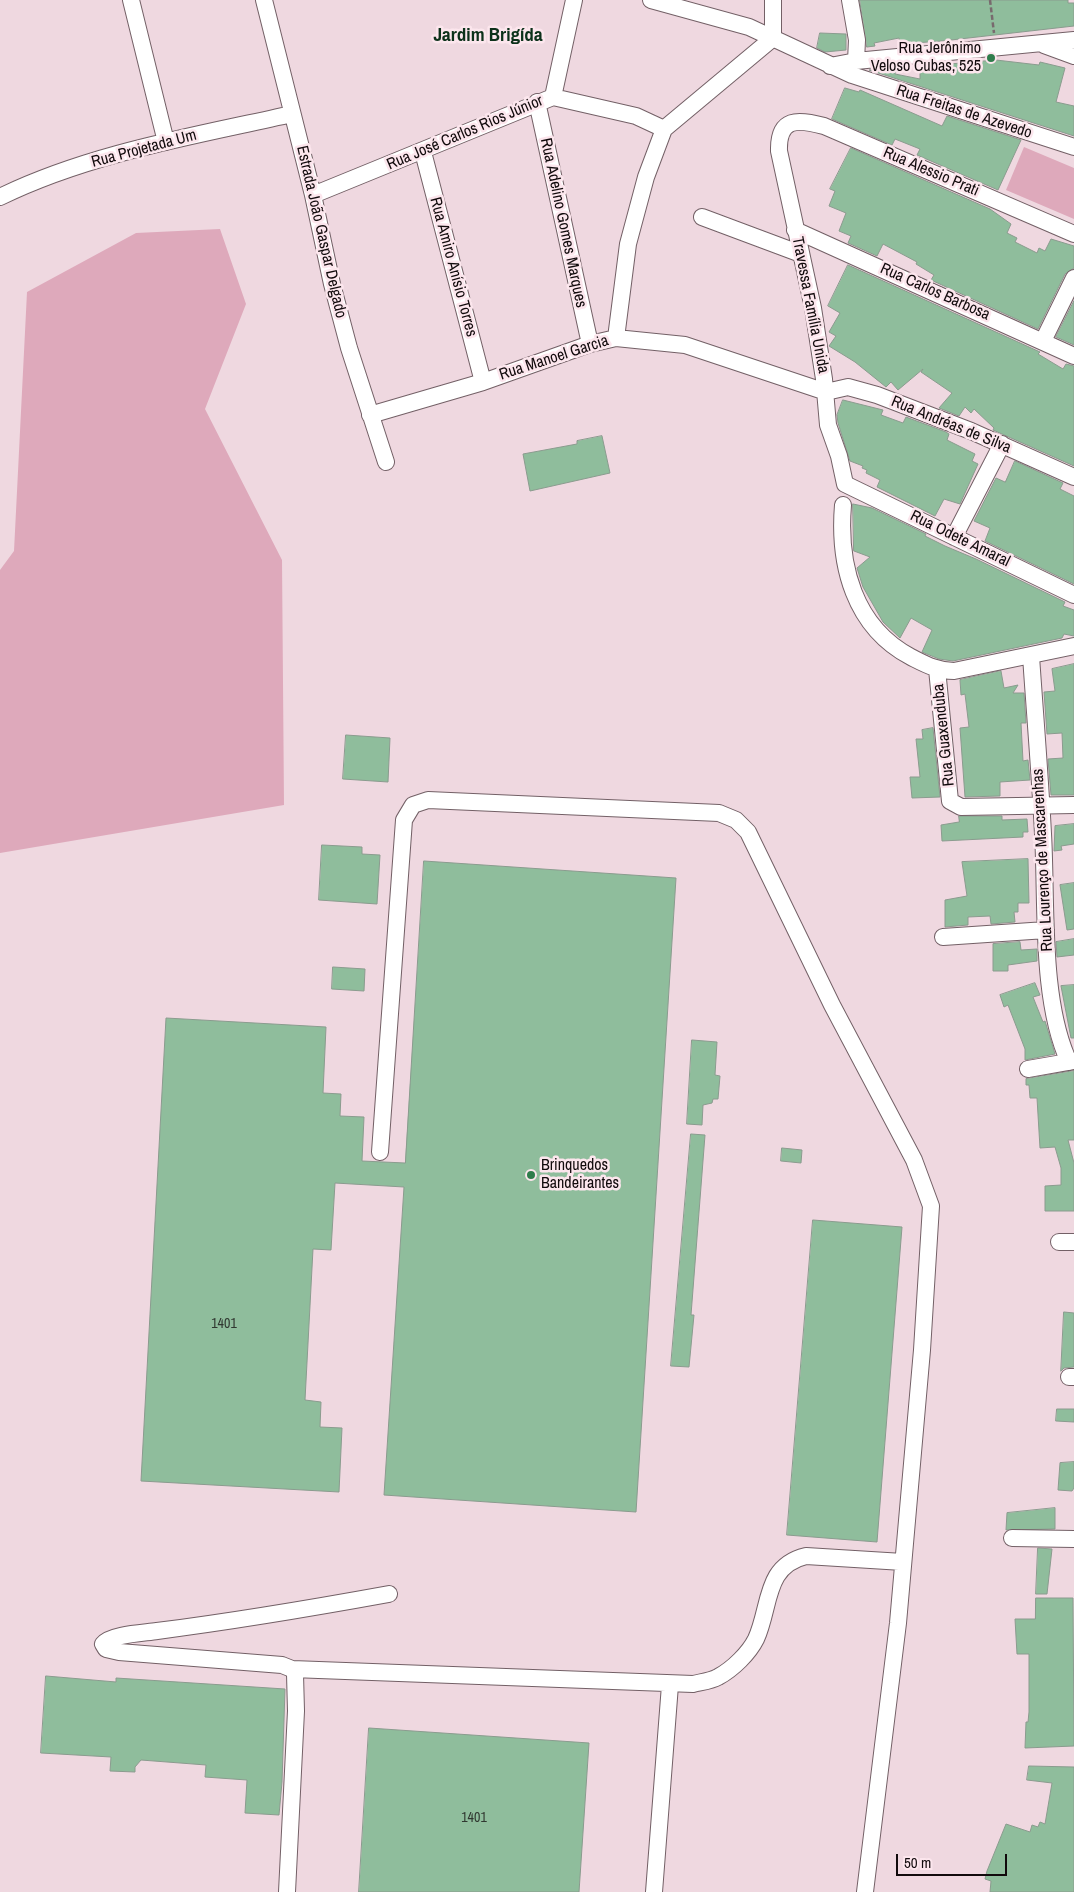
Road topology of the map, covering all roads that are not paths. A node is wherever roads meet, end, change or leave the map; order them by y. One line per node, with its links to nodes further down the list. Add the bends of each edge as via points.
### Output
1 (131, 0): 18 (street)
2 (264, 0): 15 (street, Estrada João Gaspar Delgado)
3 (574, 0): 13 (street, Rua José Carlos Rios Júnior)
4 (651, 0): 7 (street, Rua Freitas de Azevedo, via 726,19)
5 (773, 0): 7 (street)
6 (850, 0): 11 (street, via 857,40)
7 (773, 38): 12 (street, Rua Freitas de Azevedo); 17 (street)
8 (1074, 40): 9 (street)
9 (1040, 43): 10 (street); 11 (street)
10 (1074, 56)
11 (856, 61): 12 (street)
12 (830, 66): 19 (street, Rua Freitas de Azevedo)
13 (553, 97): 14 (street, Rua José Carlos Rios Júnior); 17 (street, via 627,114)
14 (537, 102): 20 (street, Rua José Carlos Rios Júnior); 30 (street, Rua Adelino Gomes Marques)
15 (292, 114): 18 (street, Rua Projetada Um); 21 (street, Estrada João Gaspar Delgado)
16 (786, 126): 24 (street, Travessa Família Unida, via 780,137 779,151); 25 (street, Rua Alessio Prati, via 802,120 824,126)
17 (664, 129): 28 (street, via 646,177 628,244)
18 (166, 142): 22 (street, Rua Projetada Um, via 40,177)
19 (1074, 147)
20 (423, 152): 21 (street, Rua José Carlos Rios Júnior); 32 (street, Rua Amiro Anísio Torres)
21 (312, 195): 34 (street, Estrada João Gaspar Delgado, via 334,293)
22 (0, 197)
23 (702, 218): 26 (street)
24 (796, 230): 26 (street, Travessa Família Unida); 29 (street, Rua Carlos Barbosa)
25 (1074, 234)
26 (801, 254): 33 (street, Travessa Família Unida)
27 (1074, 278): 29 (street)
28 (616, 338): 30 (street, Rua Manoel Garcia); 33 (street, Rua Manoel Garcia, via 685,345)
29 (1043, 341): 31 (street, Rua Carlos Barbosa)
30 (590, 344): 32 (street, Rua Manoel Garcia)
31 (1074, 356)
32 (483, 382): 34 (street, Rua Manoel Garcia)
33 (826, 392): 35 (street, Rua Andréas de Silva, via 838,388 859,389); 38 (street, Travessa Família Unida, via 828,425)
34 (370, 415): 36 (street, Estrada João Gaspar Delgado)
35 (1002, 444): 37 (street, Rua Andréas de Silva); 40 (street)
36 (386, 462)
37 (1074, 477)
38 (845, 484): 40 (street, Rua Odete Amaral)
39 (843, 505): 44 (street, via 845,562 851,588 864,613 886,641)
40 (954, 537): 41 (street, Rua Odete Amaral)
41 (1074, 595)
42 (1074, 646): 43 (street)
43 (1031, 656): 44 (street, via 954,671); 46 (street, Rua Lourenço de Mascarenhas)
44 (937, 669): 46 (street, Rua Guaxenduba, via 950,801 960,808)
45 (1074, 805): 46 (street)
46 (1041, 807): 47 (street, Rua Lourenço de Mascarenhas)
47 (1046, 930): 48 (street); 49 (street, Rua Lourenço de Mascarenhas, via 1059,1040)
48 (943, 937)
49 (1072, 1062): 50 (street)
50 (1028, 1069)
51 (380, 1152): 54 (street, via 404,820 413,805 428,800 719,813 736,820 756,843 832,1006 914,1160 931,1206)
52 (1012, 1538): 53 (street)
53 (1074, 1539)
54 (903, 1562): 57 (street, via 806,1556 792,1559 782,1567 773,1582 756,1640 740,1660 718,1677 693,1684); 60 (street)
55 (389, 1594): 56 (street, via 221,1623 109,1638 102,1644 106,1649 119,1652 282,1665)
56 (292, 1669): 57 (street); 58 (street, via 296,1679 296,1711)
57 (670, 1685): 59 (street)
58 (287, 1892)
59 (654, 1892)
60 (865, 1892)

